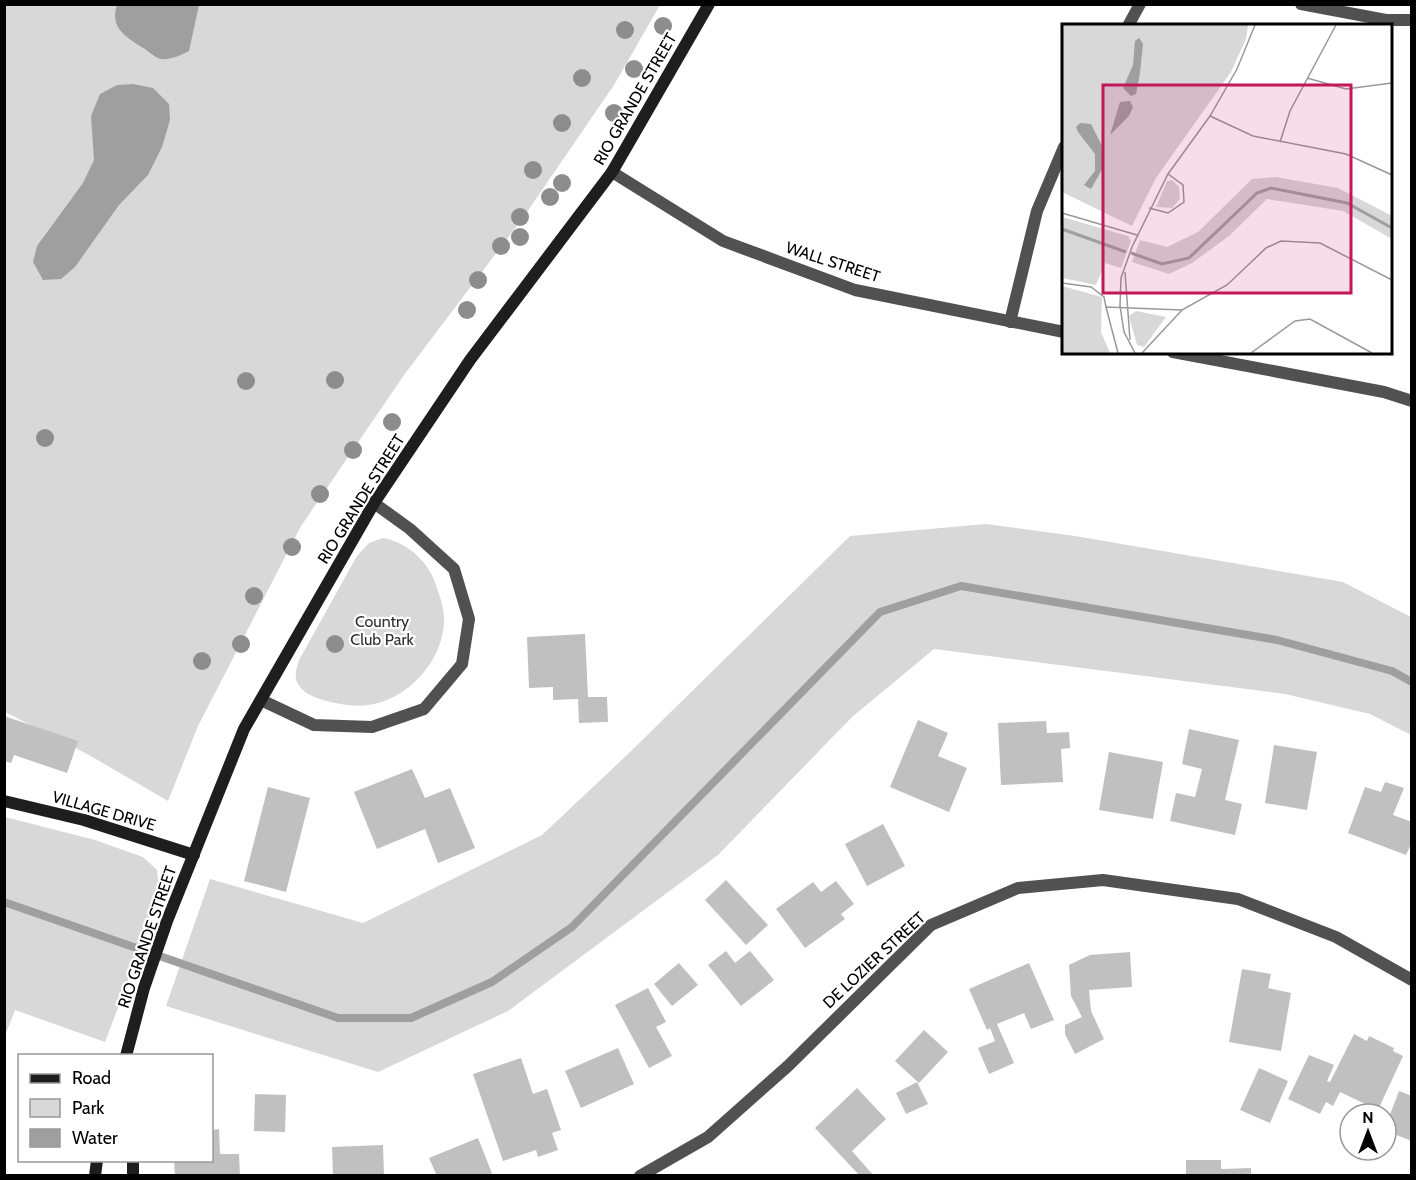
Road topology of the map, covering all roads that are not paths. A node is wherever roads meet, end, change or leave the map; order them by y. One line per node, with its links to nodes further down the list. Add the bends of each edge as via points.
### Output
1 (708, 4): 7 (street, RIO GRANDE STREET)
2 (1140, 4): 5 (street)
3 (1301, 4): 4 (street, via 1386,20)
4 (1412, 20)
5 (1129, 24)
6 (1062, 152): 8 (street, via 1036,211)
7 (612, 172): 8 (street, WALL STREET, via 723,241 855,290); 12 (street, RIO GRANDE STREET, via 470,360)
8 (1010, 322): 9 (street, WALL STREET)
9 (1062, 332)
10 (1184, 354): 11 (street, via 1384,392)
11 (1412, 401)
12 (374, 503): 13 (street, RIO GRANDE STREET); 13 (street, via 411,529 454,569 469,619 462,664 424,709 372,727 314,725)
13 (261, 700): 15 (street, RIO GRANDE STREET, via 244,729)
14 (4, 801): 15 (street, VILLAGE DRIVE, via 84,820)
15 (194, 855): 17 (street, RIO GRANDE STREET, via 144,988)
16 (1412, 980): 18 (street, DE LOZIER STREET, via 1336,937 1238,899 1103,880 1018,888 931,925 788,1066 708,1137)
17 (127, 1054)
18 (640, 1176)

